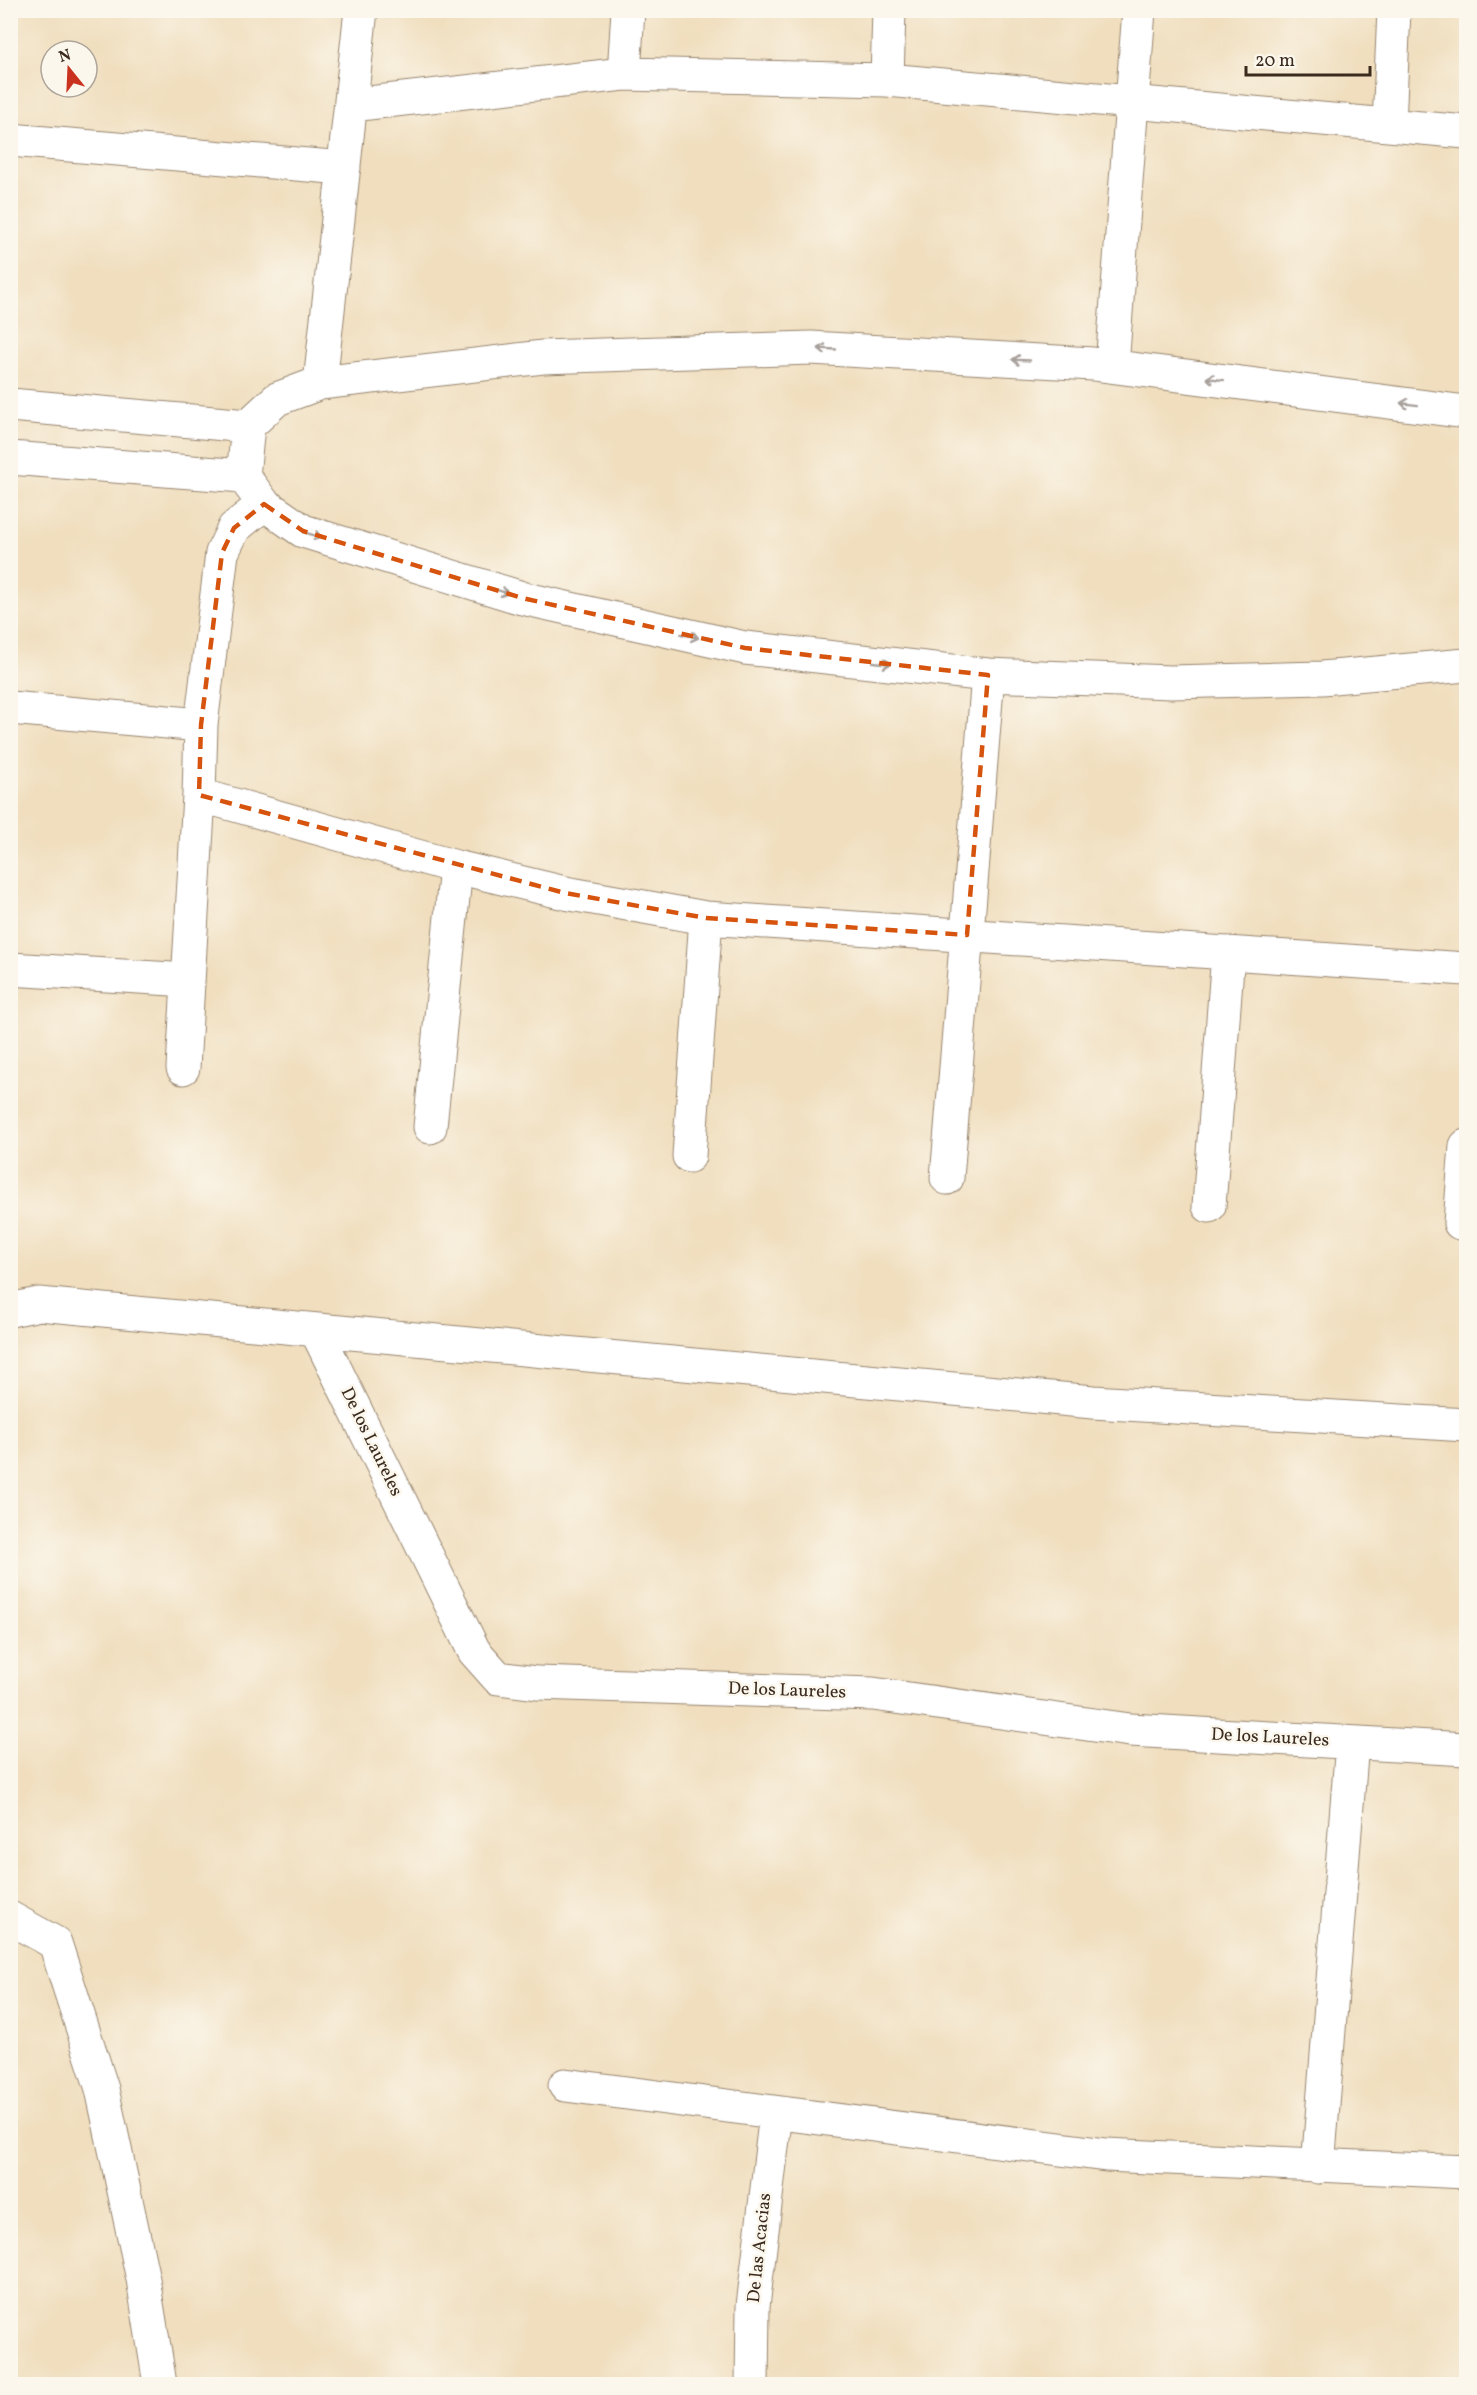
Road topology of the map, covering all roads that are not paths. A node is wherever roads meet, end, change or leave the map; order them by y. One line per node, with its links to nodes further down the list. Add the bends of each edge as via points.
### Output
1 (361, 10): 9 (street)
2 (627, 10): 6 (street)
3 (889, 10): 7 (street)
4 (1139, 10): 8 (street)
5 (1394, 10): 10 (street)
6 (624, 74): 7 (street); 9 (street)
7 (887, 80): 8 (street)
8 (1133, 101): 10 (street); 14 (street)
9 (351, 105): 13 (street)
10 (1389, 125): 11 (street)
11 (1467, 132)
12 (10, 140): 13 (street)
13 (344, 168): 15 (street)
14 (1112, 366): 15 (street, one-way to 15, via 811,348 543,357); 17 (street, one-way to 14)
15 (320, 383): 18 (street, via 277,399)
16 (10, 405): 18 (street)
17 (1466, 411)
18 (248, 426): 20 (street)
19 (10, 458): 20 (street)
20 (243, 476): 21 (street)
21 (264, 504): 23 (street, one-way to 23, via 303,531 522,598 745,648); 25 (street, via 234,528 222,553)
22 (1467, 665): 23 (street, via 1322,678 1171,682)
23 (988, 675): 29 (street)
24 (10, 708): 25 (street)
25 (201, 725): 26 (street)
26 (199, 795): 27 (street); 33 (street)
27 (456, 867): 28 (street, via 565,893); 35 (street)
28 (706, 918): 29 (street); 37 (street)
29 (967, 935): 30 (street); 38 (street)
30 (1228, 953): 32 (street); 39 (street)
31 (10, 969): 33 (street)
32 (1467, 969)
33 (188, 980): 34 (street)
34 (183, 1068)
35 (430, 1126)
36 (1467, 1146): 40 (street)
37 (688, 1156)
38 (947, 1178)
39 (1209, 1206)
40 (1460, 1224)
41 (10, 1310): 42 (street, via 39,1304)
42 (316, 1330): 43 (street, via 1093,1402); 44 (street, De los Laureles, via 474,1651 498,1678 537,1683 873,1694 1130,1730)
43 (1467, 1425)
44 (1353, 1743): 45 (street, De los Laureles); 49 (street)
45 (1467, 1749)
46 (10, 1918): 51 (street, via 56,1943 102,2089 143,2279)
47 (565, 2085): 48 (street)
48 (776, 2113): 49 (street, via 1106,2155); 52 (street, De las Acacias, via 753,2306)
49 (1318, 2166): 50 (street)
50 (1467, 2172)
51 (160, 2385)
52 (752, 2385)

